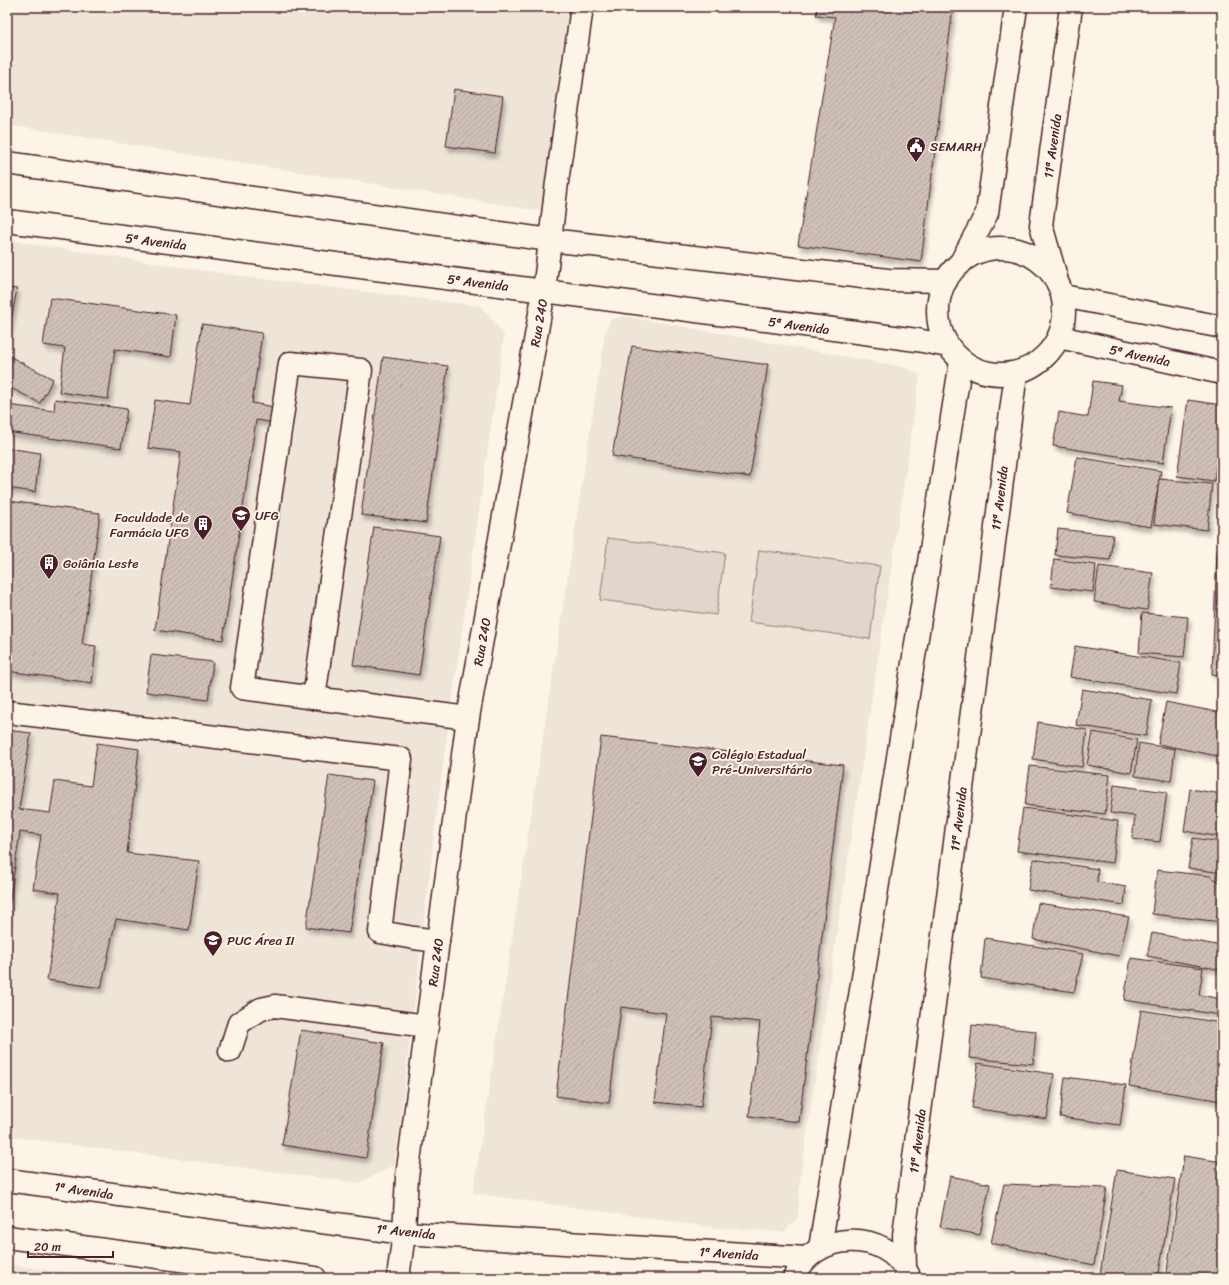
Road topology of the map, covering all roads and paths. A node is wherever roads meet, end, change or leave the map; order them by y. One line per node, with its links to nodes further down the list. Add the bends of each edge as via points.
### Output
1 (582, 7): 6 (main road, Rua 240)
2 (1016, 7): 7 (main road, via 987,213)
3 (1071, 7): 9 (main road, 11ª Avenida, via 1041,225)
4 (7, 163): 6 (main road)
5 (7, 221): 10 (main road, 5ª Avenida)
6 (550, 240): 8 (main road, via 888,280); 10 (main road, Rua 240)
7 (960, 264): 8 (main road); 9 (main road, via 976,253 995,248 1014,249 1032,256 1047,267)
8 (946, 281): 13 (main road, via 940,297 938,314 941,331)
9 (1060, 290): 11 (main road); 12 (main road, via 1064,317)
10 (544, 291): 13 (main road, 5ª Avenida, via 917,340); 18 (main road, Rua 240)
11 (1222, 327)
12 (1059, 338): 14 (main road, via 1048,354 1034,366); 15 (main road, 5ª Avenida)
13 (955, 354): 14 (main road, via 978,370 997,375); 25 (main road)
14 (1016, 373): 26 (main road, 11ª Avenida, via 904,1234)
15 (1222, 373)
16 (314, 698): 16 (main road, via 242,688 290,363 361,370); 18 (main road)
17 (7, 712): 19 (main road, via 401,759 380,932)
18 (468, 718): 19 (main road, Rua 240)
19 (438, 941): 20 (main road, Rua 240)
20 (427, 1026): 21 (main road, via 274,1006 261,1009 239,1023); 23 (main road, Rua 240, via 407,1177)
21 (230, 1051)
22 (7, 1180): 23 (main road, 1ª Avenida)
23 (404, 1232): 25 (main road, 1ª Avenida); 28 (main road, Rua 240)
24 (7, 1237): 27 (main road)
25 (813, 1253): 26 (main road, via 843,1241 861,1240 877,1245 892,1254); 29 (main road, via 796,1272)
26 (908, 1272)
27 (315, 1278)
28 (398, 1278)
29 (794, 1278)

